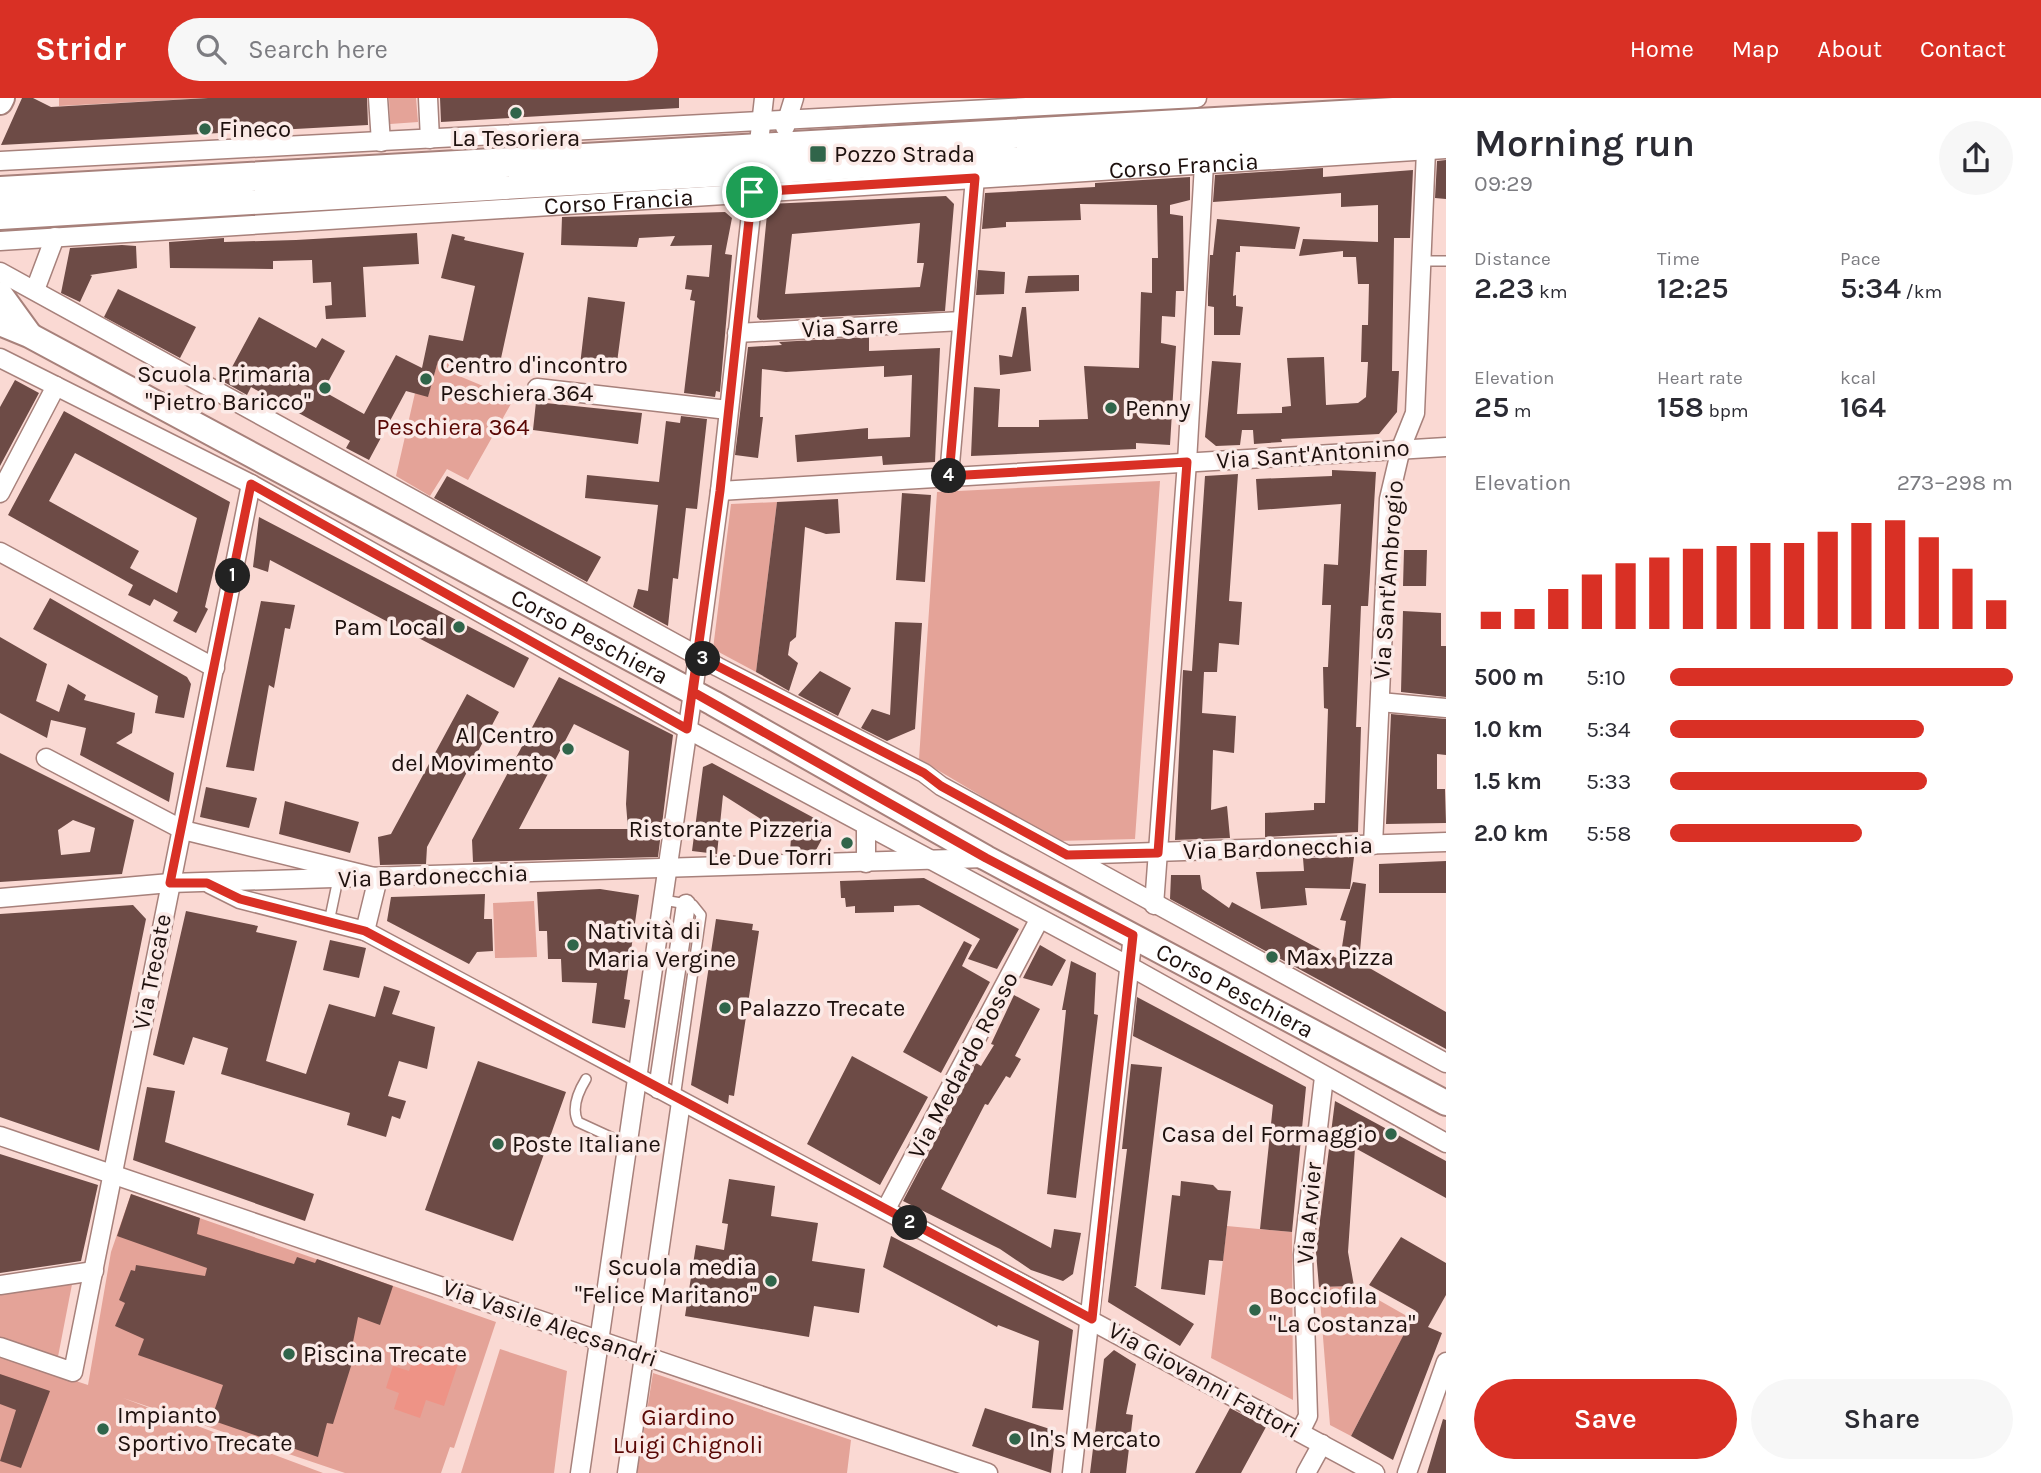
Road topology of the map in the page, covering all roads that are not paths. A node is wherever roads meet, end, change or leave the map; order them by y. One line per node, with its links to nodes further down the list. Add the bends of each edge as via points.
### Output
1 (378, 98): 10 (street)
2 (428, 98): 9 (street)
3 (764, 98): 13 (street)
4 (794, 98): 7 (street)
5 (1197, 98): 7 (street, Corso Francia)
6 (1446, 108): 13 (main road, Corso Francia)
7 (788, 118): 13 (street); 13 (street, Corso Francia)
8 (1446, 129): 13 (main road, Corso Francia)
9 (430, 139): 10 (street, Corso Francia); 13 (street, Corso Francia)
10 (381, 142): 14 (street, Corso Francia)
11 (1446, 149): 12 (street, Corso Francia)
12 (1426, 150): 15 (street, Corso Francia); 21 (street, Via Sant'Ambrogio)
13 (761, 158): 16 (street, Corso Francia); 17 (main road, Corso Francia); 18 (main road, Corso Francia); 19 (street, Corso Francia); 28 (street)
14 (0, 161)
15 (1204, 164): 16 (street, Corso Francia); 36 (street)
16 (975, 178): 26 (street)
17 (0, 191)
18 (0, 215)
19 (55, 237): 20 (street, Corso Francia); 24 (street)
20 (0, 241)
21 (1420, 261): 22 (lane); 35 (street, Via Sant'Ambrogio, via 1415,413)
22 (1446, 261)
23 (0, 272): 24 (street, Corso Peschiera)
24 (35, 290): 42 (street, Corso Peschiera)
25 (0, 294): 29 (main road, Corso Peschiera)
26 (962, 321): 28 (street, Via Sarre); 37 (street)
27 (0, 323): 29 (main road, Corso Peschiera)
28 (737, 333): 33 (street)
29 (29, 335): 44 (main road, Corso Peschiera)
30 (0, 358): 31 (street, Corso Peschiera)
31 (56, 386): 38 (street, Corso Peschiera); 40 (street)
32 (537, 388): 33 (street)
33 (728, 410): 39 (street)
34 (1446, 447): 35 (street, Via Sant'Antonino)
35 (1401, 448): 36 (street, Via Sant'Antonino); 45 (street, Via Sant'Ambrogio, via 1389,499)
36 (1187, 462): 37 (street, Via Sant'Antonino); 53 (street)
37 (949, 476): 39 (street, Via Sant'Antonino)
38 (251, 484): 43 (street, Via Trecate); 47 (street, Corso Peschiera)
39 (720, 491): 42 (street)
40 (0, 493)
41 (0, 552): 43 (street)
42 (698, 656): 44 (street); 54 (street, Corso Peschiera, via 924,773)
43 (215, 668): 50 (street, Via Trecate)
44 (693, 692): 47 (street); 55 (main road, Corso Peschiera)
45 (1380, 702): 46 (street); 52 (street, Via Sant'Ambrogio)
46 (1446, 708)
47 (687, 729): 49 (street, Corso Peschiera); 58 (street)
48 (46, 758): 50 (street)
49 (866, 826): 56 (street, Corso Peschiera); 57 (street)
50 (183, 830): 59 (street); 61 (street, Via Trecate)
51 (1446, 842): 52 (street, Via Bardonecchia)
52 (1373, 845): 53 (street, Via Bardonecchia)
53 (1158, 853): 54 (street, Via Bardonecchia); 66 (street)
54 (1067, 855): 66 (street, Corso Peschiera)
55 (986, 858): 56 (street, Via Bardonecchia); 70 (main road, Corso Peschiera)
56 (932, 862): 57 (street, Via Bardonecchia); 67 (street, Corso Peschiera)
57 (866, 863): 58 (street, Via Bardonecchia)
58 (667, 869): 59 (street, Via Bardonecchia); 64 (street)
59 (378, 878): 60 (street, Via Bardonecchia); 69 (street)
60 (338, 879): 62 (street, Via Bardonecchia); 68 (lane)
61 (170, 883): 62 (street, Via Bardonecchia); 63 (street, Via Bardonecchia); 82 (street, Via Trecate)
62 (207, 883): 68 (street, Via Giovanni Fattori, via 240,899)
63 (0, 898)
64 (663, 900): 65 (lane); 73 (street)
65 (686, 904): 76 (street); 77 (lane, via 701,915)
66 (1154, 905): 72 (street, Corso Peschiera)
67 (1039, 920): 71 (street, Corso Peschiera); 83 (street, Via Medardo Rosso)
68 (329, 922): 69 (street, Via Giovanni Fattori)
69 (365, 931): 73 (street, Via Giovanni Fattori)
70 (1133, 935): 71 (street); 78 (main road, Corso Peschiera)
71 (1129, 966): 74 (street, Corso Peschiera); 86 (street)
72 (1446, 1063)
73 (638, 1077): 76 (street, Via Giovanni Fattori); 81 (street)
74 (1324, 1077): 80 (street, Corso Peschiera); 91 (street, Via Arvier, via 1303,1255 1308,1416)
75 (586, 1079): 81 (lane, via 578,1093 578,1122)
76 (658, 1088): 77 (street, Via Giovanni Fattori)
77 (678, 1100): 83 (street, Via Giovanni Fattori); 89 (street)
78 (1446, 1103)
79 (0, 1136): 82 (street)
80 (1446, 1143)
81 (628, 1145): 87 (street)
82 (112, 1172): 84 (street, Via Trecate); 87 (street, Via Vasile Alecsandri)
83 (886, 1209): 86 (street, Via Giovanni Fattori)
84 (94, 1271): 85 (street); 88 (street, Via Trecate, via 73,1372)
85 (0, 1285)
86 (1092, 1319): 91 (street, Via Giovanni Fattori); 96 (street)
87 (599, 1341): 89 (street, Via Vasile Alecsandri); 93 (street)
88 (0, 1347)
89 (644, 1354): 94 (street); 95 (street, Via Vasile Alecsandri)
90 (1446, 1362): 99 (street)
91 (1300, 1432): 92 (street, Via Giovanni Fattori)
92 (1322, 1444): 97 (street); 98 (street, Via Giovanni Fattori)
93 (580, 1473)
94 (628, 1473)
95 (988, 1473)
96 (1072, 1473)
97 (1306, 1473)
98 (1375, 1473)
99 (1407, 1473)

